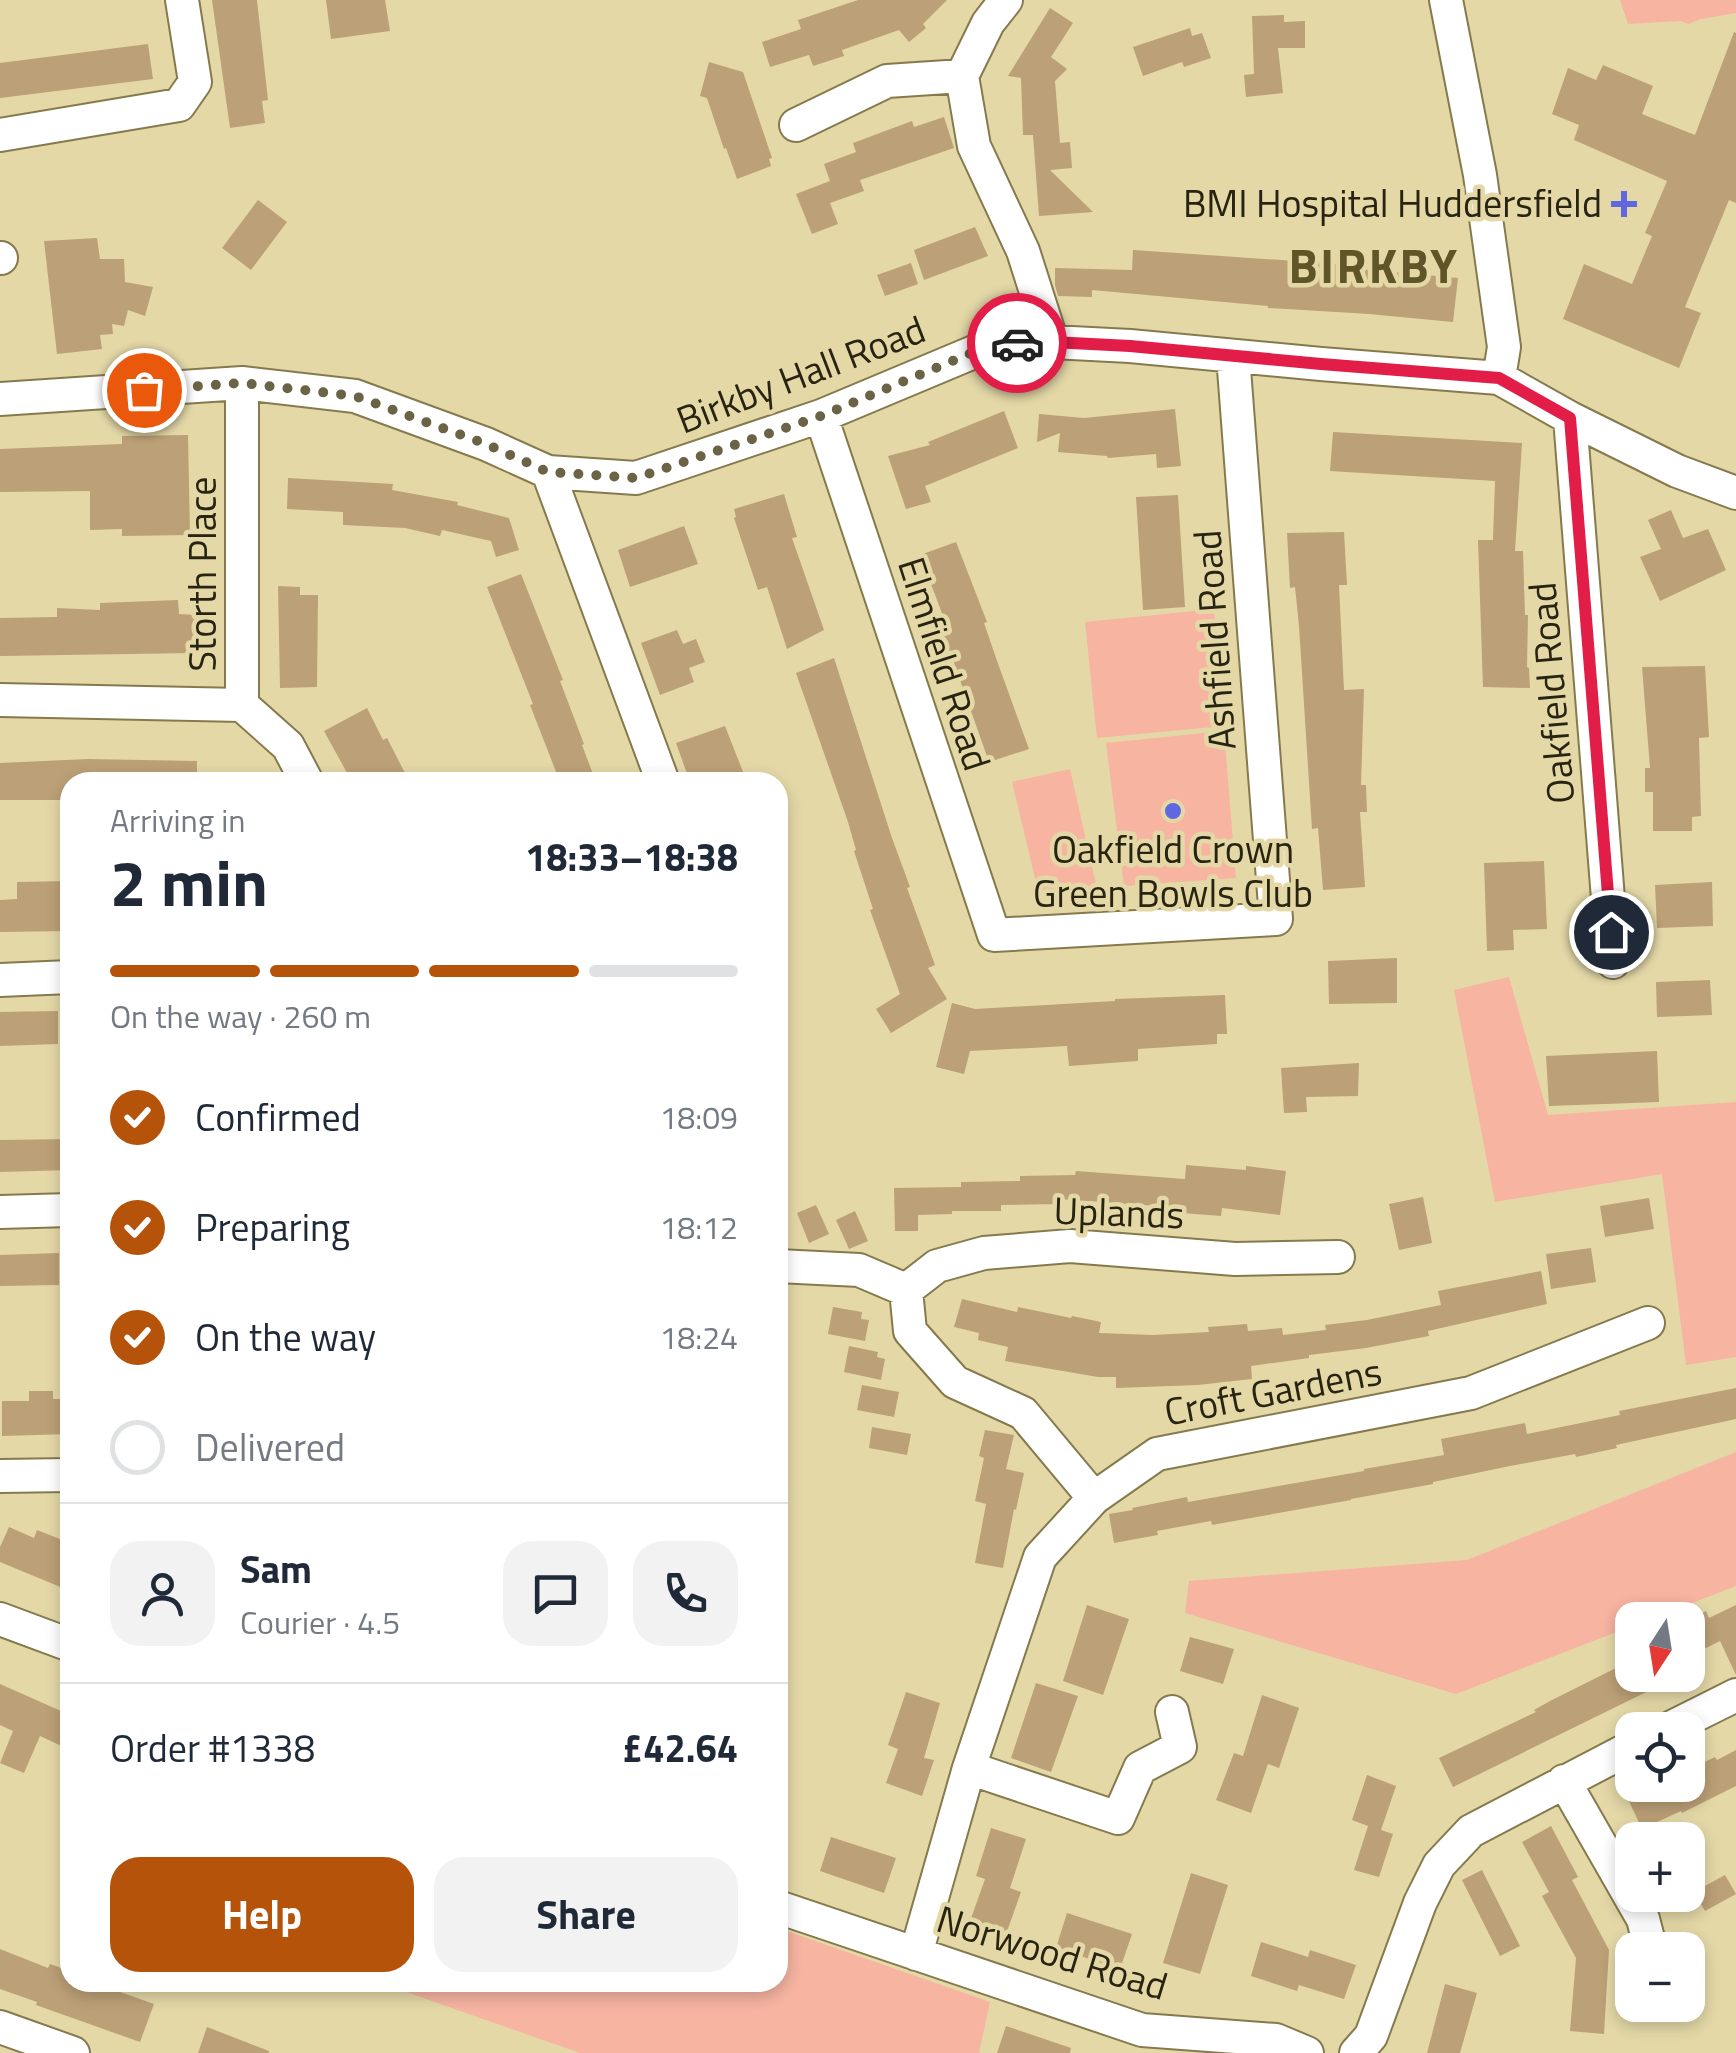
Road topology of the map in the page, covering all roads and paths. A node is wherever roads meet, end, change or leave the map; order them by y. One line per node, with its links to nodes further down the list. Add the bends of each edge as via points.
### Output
1 (182, 0): 6 (street, via 195,82 179,105)
2 (1006, 0): 4 (street)
3 (1446, 0): 9 (street, via 1504,347)
4 (962, 76): 5 (street, via 886,81); 7 (street, via 974,146 1023,251)
5 (796, 125)
6 (0, 135)
7 (1052, 342): 8 (street, Birkby Hall Road); 12 (street, Birkby Hall Road, via 993,344)
8 (1233, 356): 9 (street, Birkby Hall Road); 20 (street, Ashfield Road, via 1276,919)
9 (1499, 378): 13 (street, Birkby Hall Road)
10 (242, 383): 11 (street, Birkby Hall Road); 14 (street, Birkby Hall Road, via 355,396); 17 (street, Storth Place)
11 (0, 400)
12 (821, 416): 14 (street, Birkby Hall Road, via 636,478); 20 (street, Elmfield Road)
13 (1570, 418): 15 (street, Birkby Hall Road); 21 (street, Oakfield Road)
14 (548, 472): 19 (street)
15 (1736, 494)
16 (0, 700): 17 (street)
17 (242, 705): 18 (street, via 288,746)
18 (302, 772)
19 (659, 772)
20 (994, 936)
21 (1613, 962)
22 (60, 978): 23 (street)
23 (0, 980)
24 (60, 1210): 25 (street)
25 (0, 1212)
26 (1338, 1257): 28 (street, Uplands, via 1235,1259 1070,1246 984,1253 937,1266)
27 (788, 1266): 28 (street, via 859,1270)
28 (906, 1290): 32 (street, via 910,1331 954,1382 1022,1413)
29 (1648, 1323): 32 (street, Croft Gardens, via 1471,1394 1156,1454)
30 (60, 1475): 31 (street)
31 (0, 1476)
32 (1094, 1498): 39 (street, Croft Gardens, via 1040,1557)
33 (0, 1619): 34 (street)
34 (60, 1641)
35 (1736, 1695): 37 (street)
36 (1172, 1712): 39 (street, via 1180,1747 1140,1768 1118,1818)
37 (1702, 1712)
38 (1615, 1755): 40 (street)
39 (969, 1768): 43 (street, Croft Gardens)
40 (1564, 1781): 42 (street); 47 (street, via 1471,1832 1438,1865 1371,2036)
41 (788, 1911): 43 (street, Norwood Road)
42 (1646, 1932)
43 (916, 1954): 46 (street, Norwood Road, via 1142,2030 1276,2040)
44 (0, 2026): 45 (street)
45 (74, 2053)
46 (1307, 2053)
47 (1356, 2053)

